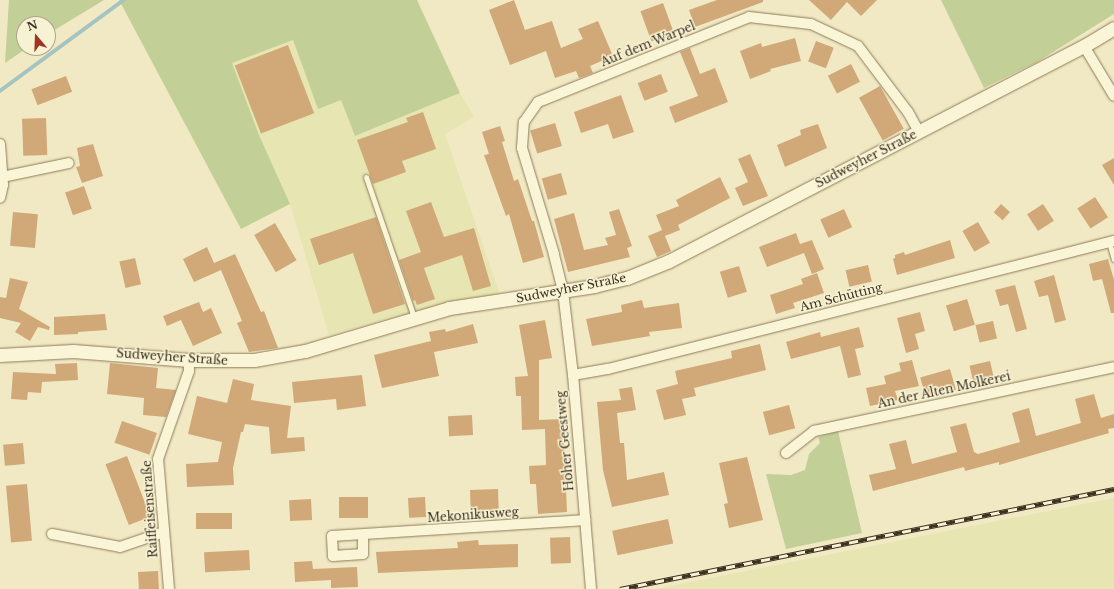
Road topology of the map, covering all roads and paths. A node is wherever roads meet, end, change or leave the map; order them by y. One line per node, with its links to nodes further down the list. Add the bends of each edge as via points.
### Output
1 (1114, 28): 2 (street, Sudweyher Straße)
2 (1084, 46): 3 (street); 4 (street, Sudweyher Straße)
3 (1114, 96)
4 (919, 132): 12 (street, Sudweyher Straße, via 650,270 594,286); 12 (street, Auf dem Warpel, via 908,112 858,46 811,24 749,18 538,102 524,122 522,148)
5 (0, 144): 8 (street)
6 (69, 163): 8 (street)
7 (366, 177): 13 (lane)
8 (2, 183): 9 (street)
9 (0, 198)
10 (1111, 241): 11 (lane); 17 (street, Am Schütting, via 616,367)
11 (1114, 259)
12 (563, 291): 13 (street, Sudweyher Straße, via 455,307); 17 (street, Hoher Geestweg)
13 (415, 318): 15 (street, Sudweyher Straße, via 327,345 278,356 254,360)
14 (0, 355): 15 (street, Sudweyher Straße, via 73,351)
15 (189, 360): 20 (street, Raiffeisenstraße, via 188,371 158,459)
16 (1114, 367): 18 (street, An der Alten Molkerei, via 814,431)
17 (573, 375): 19 (street, Hoher Geestweg)
18 (786, 453)
19 (585, 520): 22 (street, Mekonikusweg); 24 (street, Hoher Geestweg)
20 (164, 532): 21 (street, via 120,547); 23 (street, Raiffeisenstraße)
21 (52, 534)
22 (363, 535)
23 (169, 589)
24 (591, 589)

